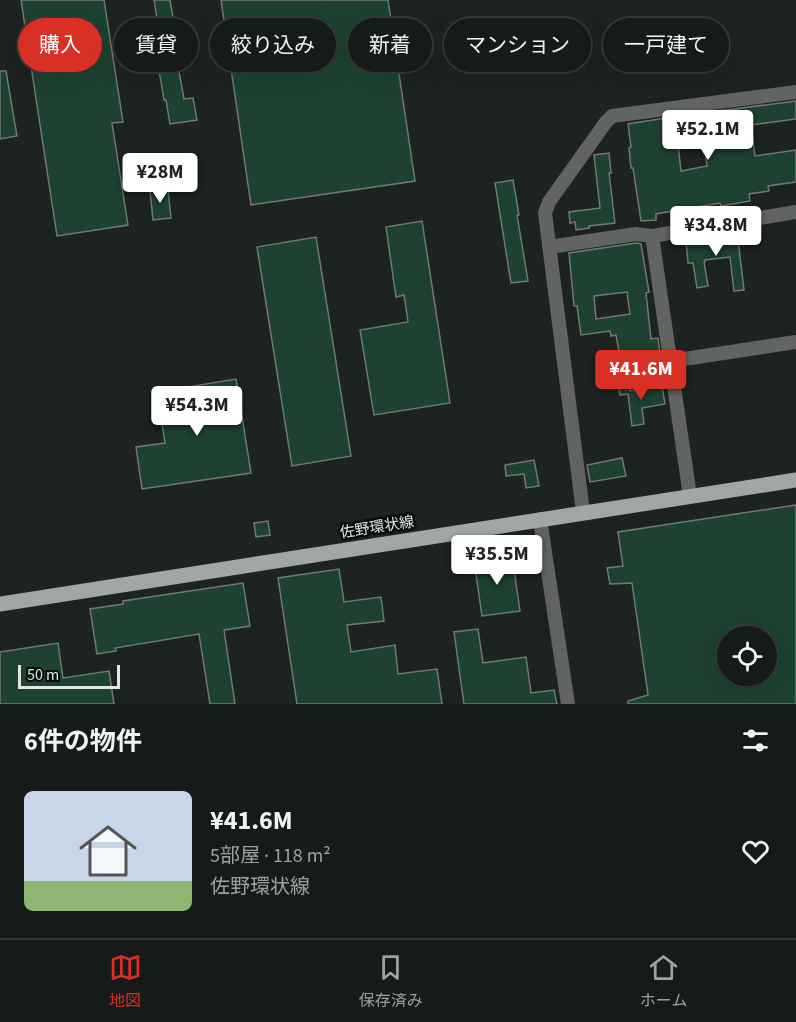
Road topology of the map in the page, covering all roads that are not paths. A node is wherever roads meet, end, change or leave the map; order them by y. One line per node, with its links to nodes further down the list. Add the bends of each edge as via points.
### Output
1 (796, 92): 4 (street, via 612,116 549,202 545,213)
2 (796, 212): 3 (street)
3 (652, 236): 4 (street, via 636,234); 6 (street)
4 (549, 247): 9 (street)
5 (796, 342): 6 (street)
6 (671, 361): 8 (street)
7 (796, 480): 8 (main road, 佐野環状線)
8 (690, 496): 9 (main road, 佐野環状線)
9 (583, 512): 10 (main road, 佐野環状線)
10 (540, 519): 11 (main road, 佐野環状線); 12 (street)
11 (0, 604)
12 (568, 704)

